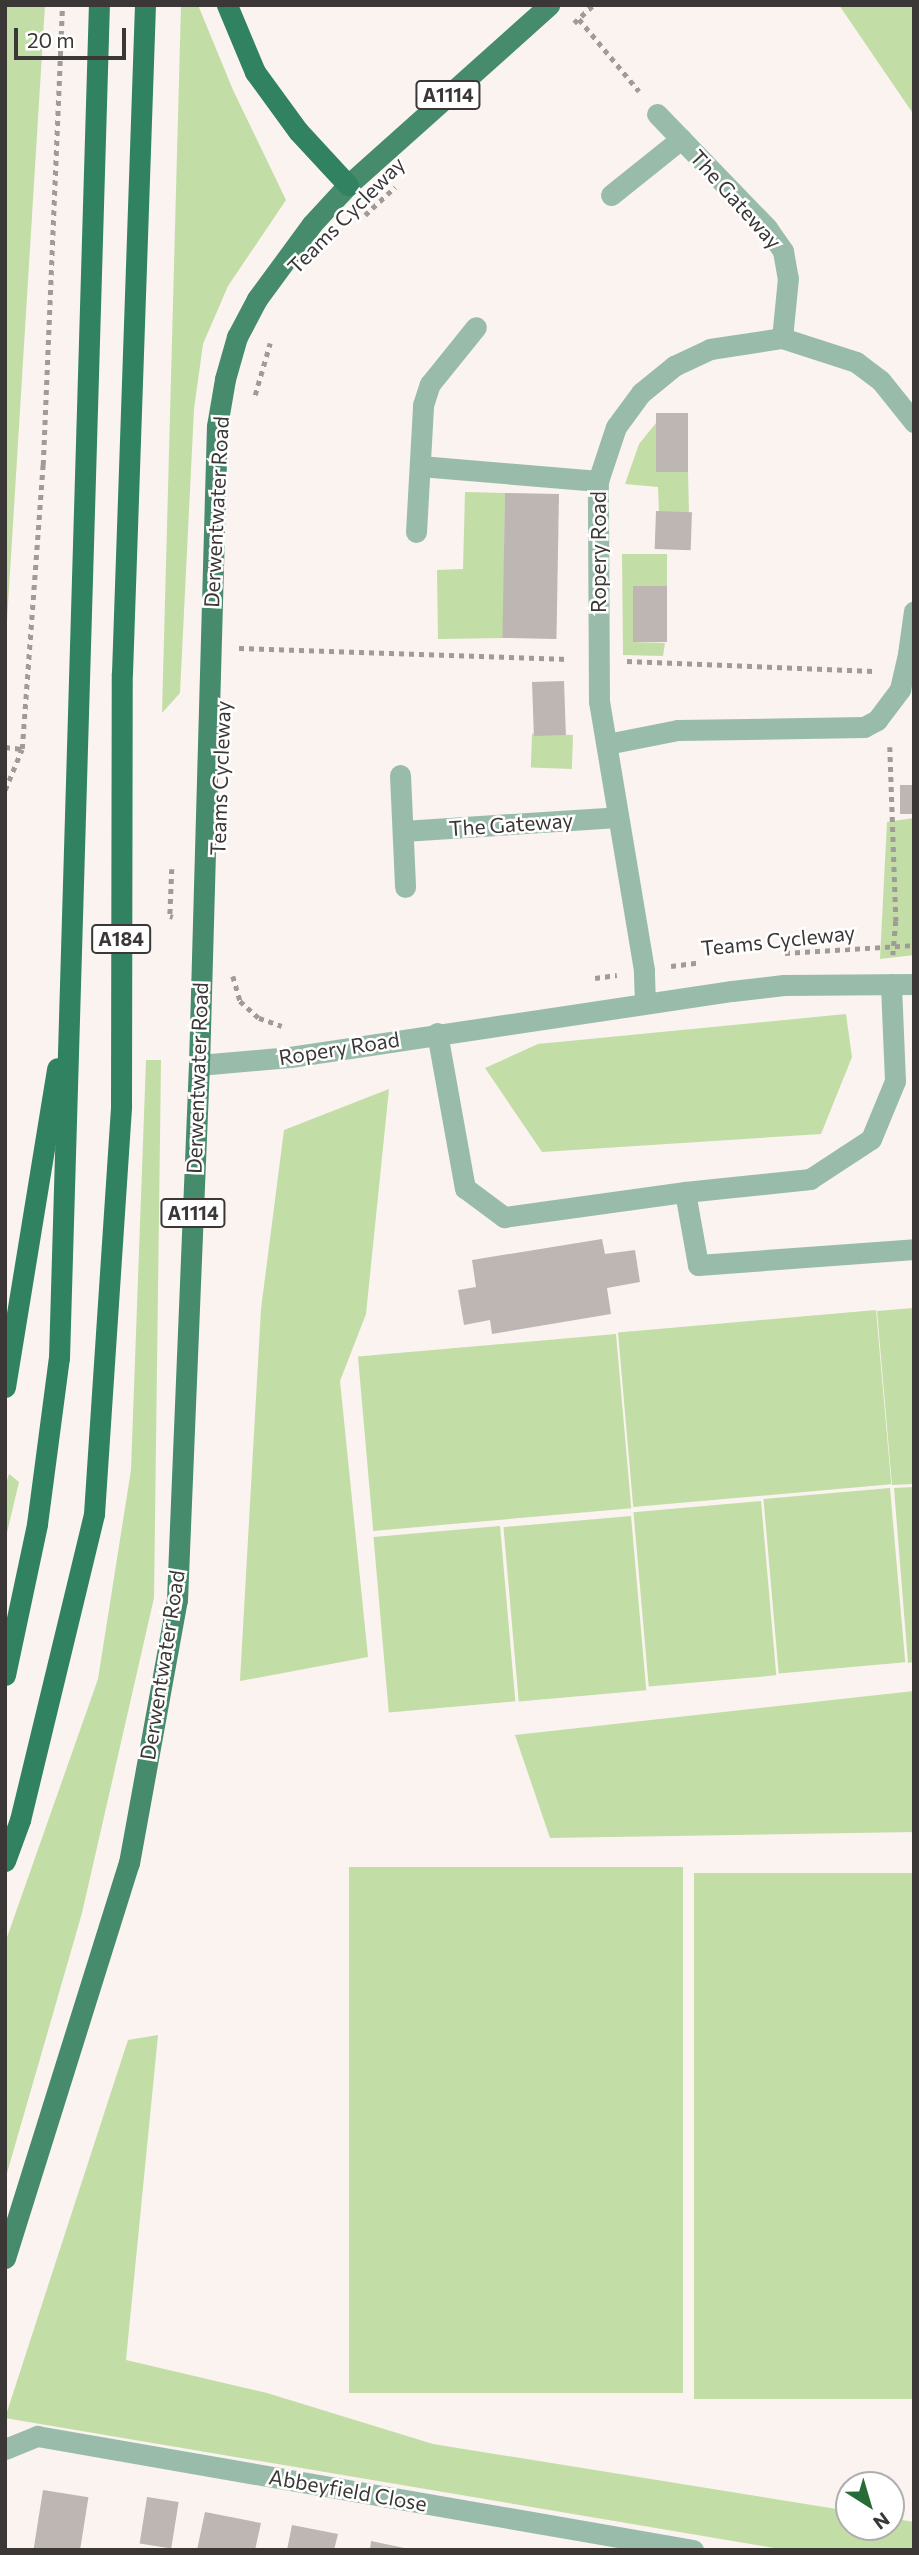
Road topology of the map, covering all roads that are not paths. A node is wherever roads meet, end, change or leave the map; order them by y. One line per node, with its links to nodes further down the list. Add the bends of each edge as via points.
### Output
1 (99, 5): 21 (highway, A184)
2 (145, 5): 31 (highway, A184, via 122,673 121,1106 95,1500 20,1821)
3 (227, 5): 7 (highway, via 255,72 298,131)
4 (549, 5): 7 (main road, Derwentwater Road / A1114)
5 (657, 114): 6 (street, The Gateway)
6 (681, 139): 8 (street); 10 (street, The Gateway, via 767,228 783,251 789,278)
7 (348, 185): 26 (main road, Derwentwater Road / A1114, via 282,260 257,299 237,337 217,426)
8 (611, 195)
9 (476, 327): 12 (street, via 430,384 423,405)
10 (782, 338): 11 (street, Ropery Road, via 856,362 881,381); 13 (street, Ropery Road, via 710,349 674,366 641,393 616,427)
11 (914, 422)
12 (420, 466): 13 (street); 14 (street)
13 (598, 481): 16 (street, Ropery Road, via 597,660)
14 (416, 532)
15 (914, 611): 16 (street, via 904,672 889,708 877,720 856,729 678,730)
16 (607, 744): 18 (street, Ropery Road)
17 (400, 775): 19 (street)
18 (618, 817): 19 (street, The Gateway); 24 (street, Ropery Road, via 644,970)
19 (403, 831): 20 (street)
20 (405, 887)
21 (71, 984): 29 (highway); 30 (highway, A184, via 59,1358 37,1524)
22 (891, 984): 23 (street, Ropery Road); 24 (street, Ropery Road, via 784,985); 27 (street, via 895,1081 871,1139 810,1179)
23 (914, 984)
24 (645, 1003): 25 (street, Ropery Road)
25 (437, 1033): 26 (street, Ropery Road, via 290,1057); 27 (street, via 465,1188 504,1217)
26 (199, 1065): 32 (main road, Derwentwater Road / A1114, via 177,1600 129,1863)
27 (685, 1192): 28 (street, via 698,1265)
28 (914, 1249)
29 (5, 1387)
30 (5, 1675)
31 (5, 1861)
32 (5, 2258)
33 (5, 2449): 34 (street, Abbeyfield Close, via 37,2436)
34 (693, 2550)

